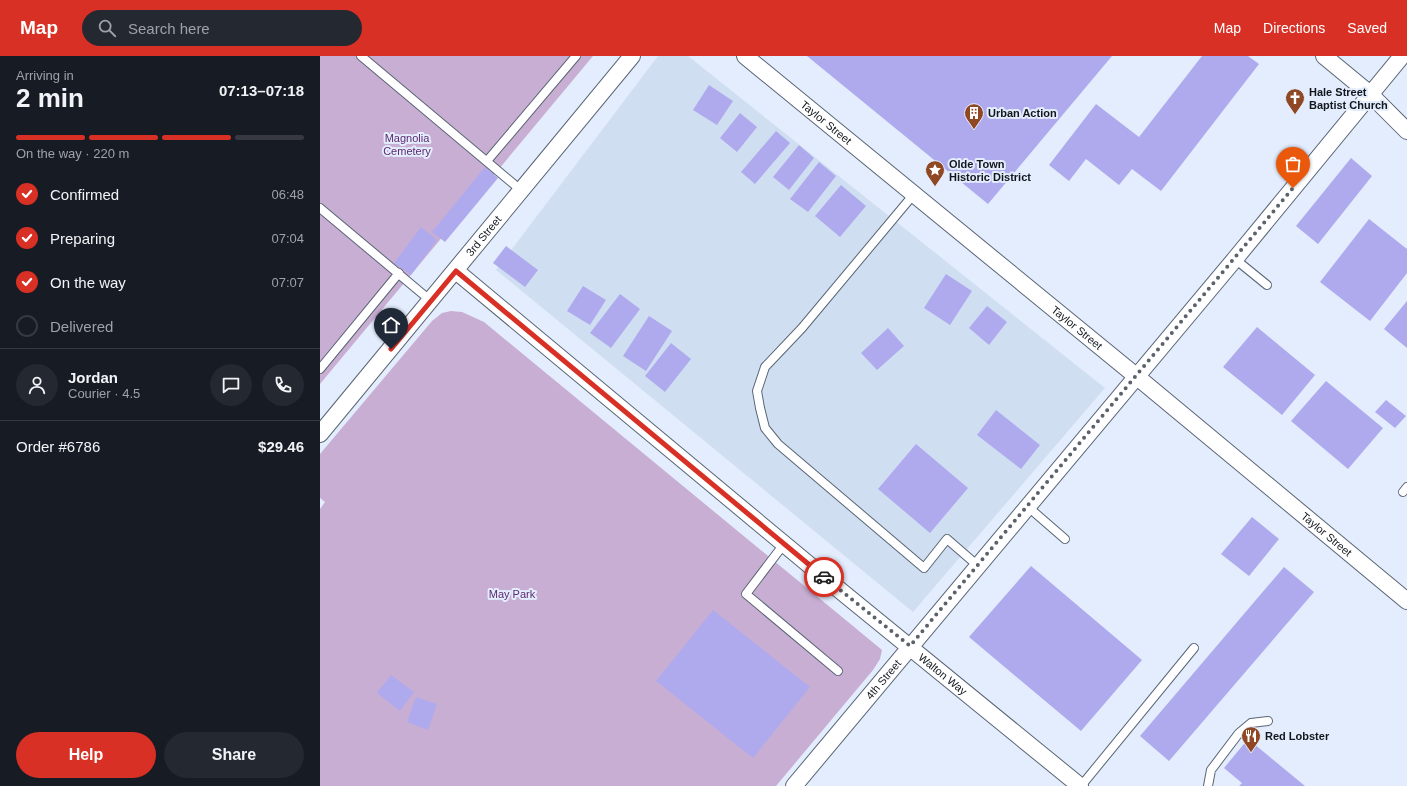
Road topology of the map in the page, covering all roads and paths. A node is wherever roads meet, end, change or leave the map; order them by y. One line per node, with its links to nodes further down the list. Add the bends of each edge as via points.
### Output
1 (361, 56): 9 (lane)
2 (576, 56): 9 (lane)
3 (632, 56): 10 (street, 3rd Street)
4 (745, 56): 11 (street, Taylor Street)
5 (1324, 56): 7 (street)
6 (1402, 56): 7 (street, 4th Street)
7 (1370, 94): 8 (street); 13 (street, 4th Street)
8 (1407, 131)
9 (487, 161): 10 (lane)
10 (522, 191): 14 (street, 3rd Street)
11 (914, 194): 19 (street, Taylor Street); 24 (lane, via 802,328 765,367 758,391 760,408 765,428 778,444 924,568 947,539)
12 (320, 208): 15 (lane)
13 (1235, 259): 16 (lane); 19 (street, 4th Street)
14 (456, 271): 17 (street, 3rd Street); 23 (street, Walton Way)
15 (399, 273): 17 (lane); 18 (lane)
16 (1267, 285)
17 (432, 301): 20 (street, 3rd Street)
18 (320, 369)
19 (1136, 376): 21 (street, 4th Street); 25 (street, Taylor Street)
20 (320, 434)
21 (1026, 506): 22 (lane); 24 (street, 4th Street)
22 (1064, 538)
23 (784, 544): 26 (street, Walton Way); 28 (lane, via 746,594)
24 (977, 565): 26 (street, 4th Street)
25 (1407, 601)
26 (910, 646): 30 (street, 4th Street); 31 (street, Walton Way)
27 (1194, 648): 31 (lane)
28 (838, 671)
29 (1268, 721): 32 (lane, via 1251,723 1239,733 1211,770)
30 (794, 786)
31 (1080, 786)
32 (1208, 786)

